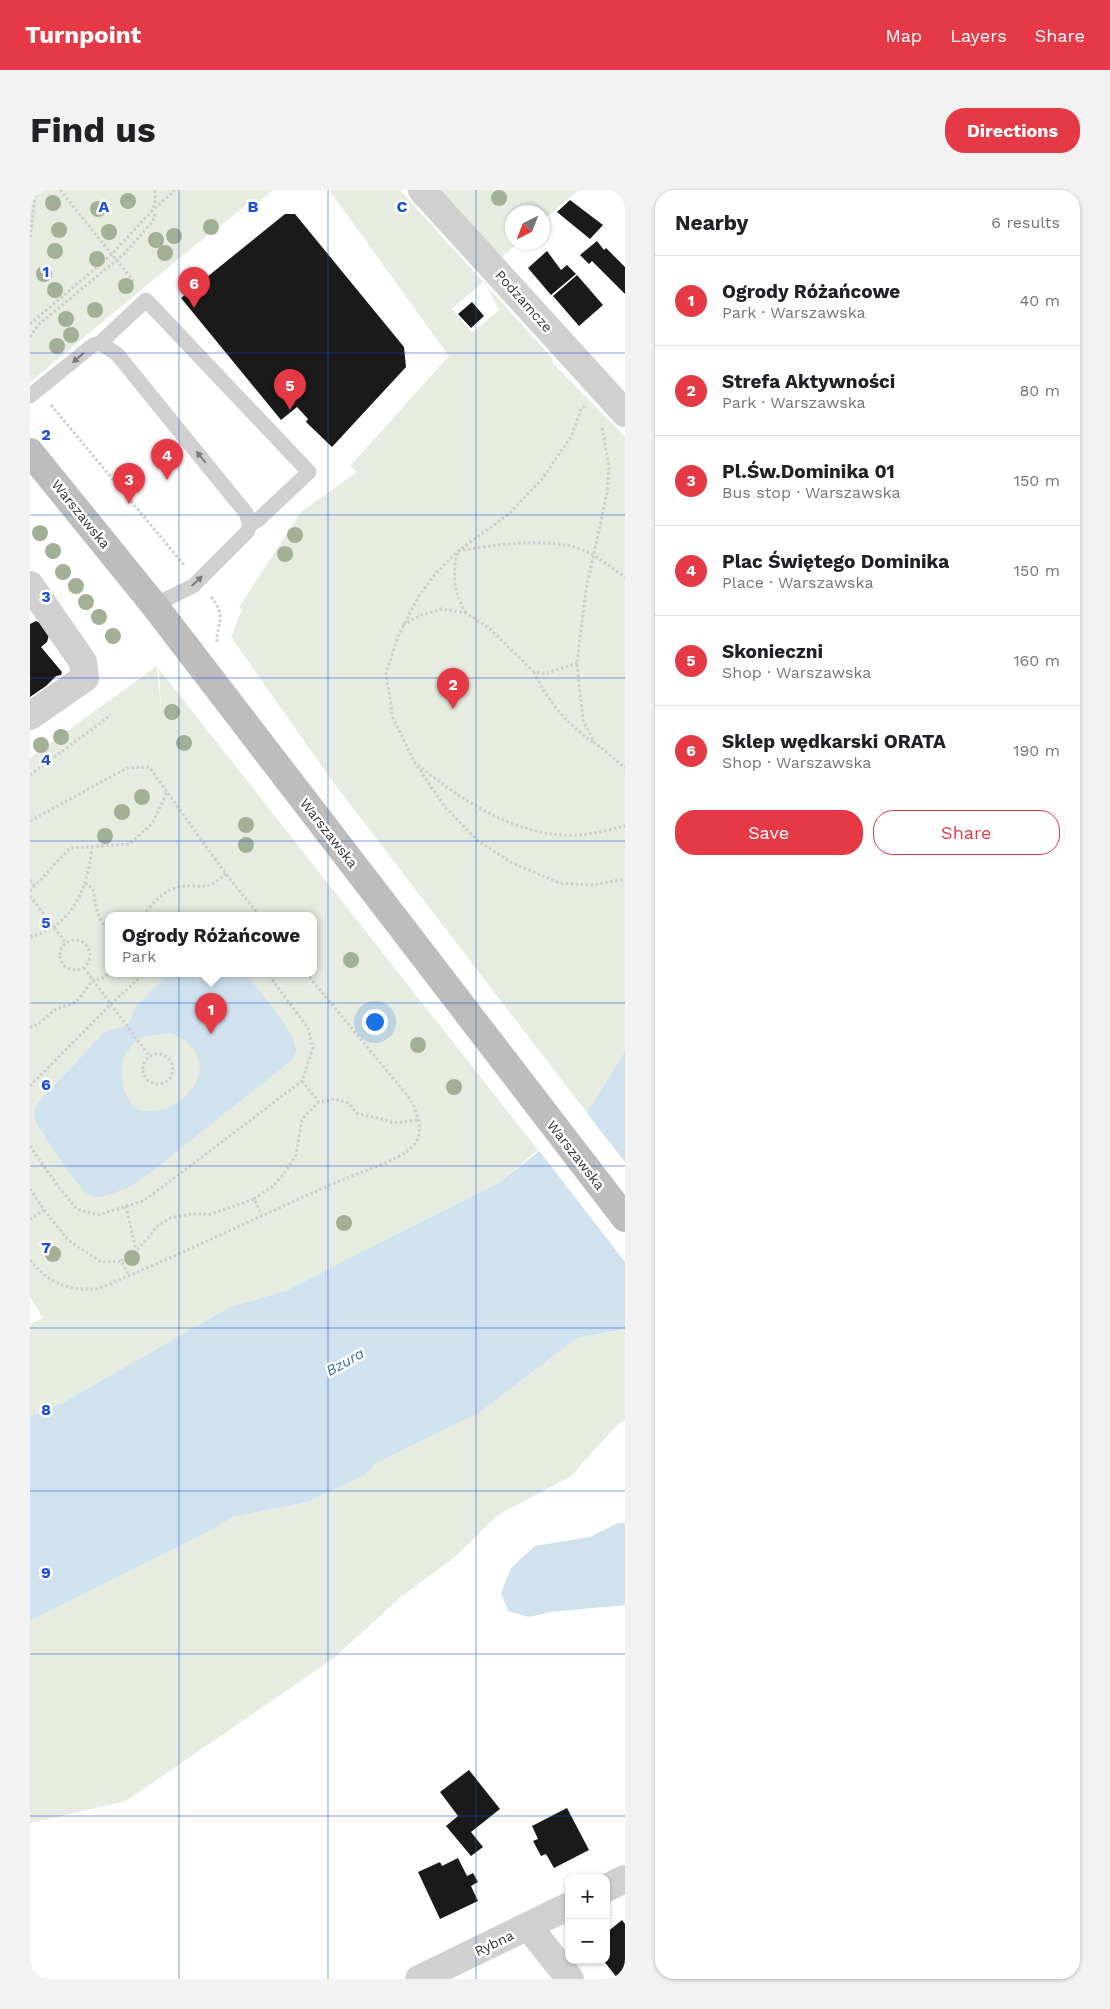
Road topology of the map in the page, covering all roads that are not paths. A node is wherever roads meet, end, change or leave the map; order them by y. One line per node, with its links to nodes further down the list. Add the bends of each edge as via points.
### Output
1 (422, 190): 4 (street, Podzamcze)
2 (100, 343): 3 (lane, one-way to 3, via 93,345); 6 (lane, one-way to 2, via 246,513 116,354); 6 (lane, via 146,300 308,472)
3 (30, 396)
4 (625, 413)
5 (32, 458): 8 (street, Warszawska)
6 (250, 524): 8 (lane, one-way to 6, via 193,586 247,532)
7 (30, 585): 9 (street, via 83,662 85,678)
8 (154, 605): 10 (street, Warszawska)
9 (30, 716)
10 (625, 1218)
11 (625, 1878): 12 (street)
12 (610, 1886)
13 (565, 1908): 14 (street, Rybna)
14 (528, 1926): 15 (street, Rybna); 16 (street)
15 (419, 1979)
16 (570, 1979)

